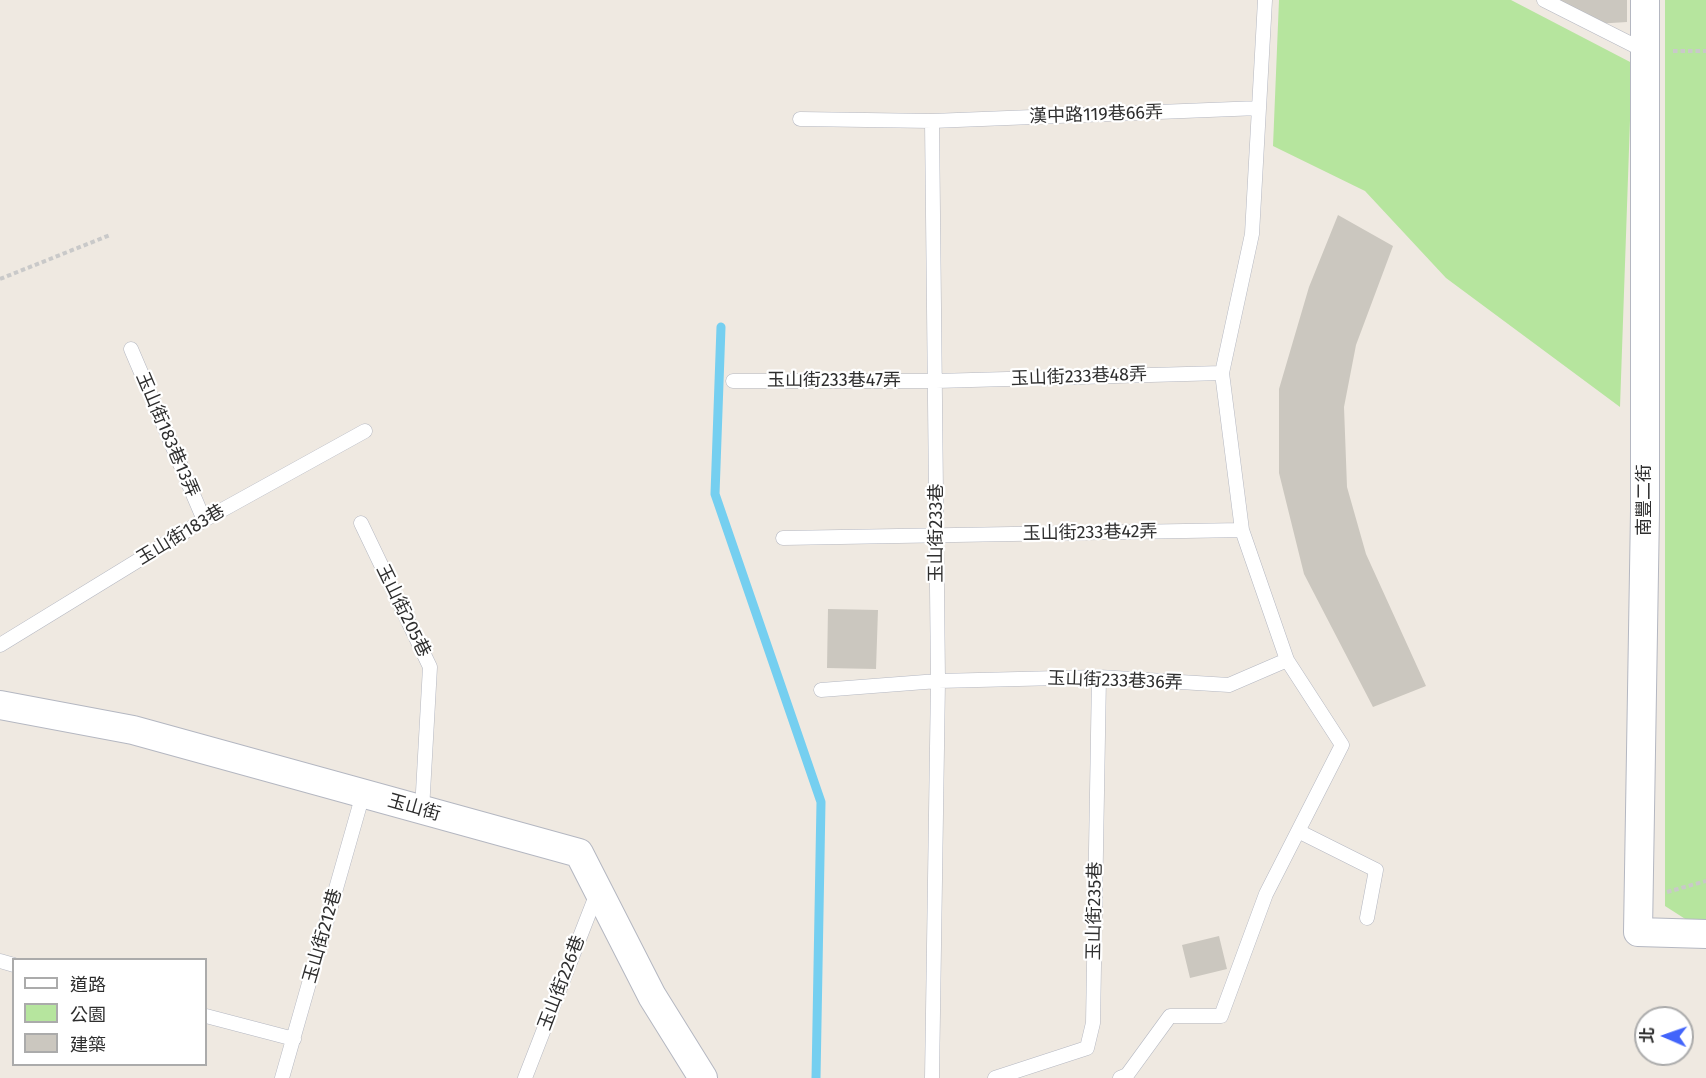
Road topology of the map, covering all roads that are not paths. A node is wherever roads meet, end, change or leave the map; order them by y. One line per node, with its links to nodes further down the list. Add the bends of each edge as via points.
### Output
1 (1265, 0): 5 (lane)
2 (1544, 0): 4 (lane)
3 (1645, 0): 4 (street, 南豐二街)
4 (1645, 51): 29 (street, 南豐二街, via 1645,511 1638,932)
5 (1259, 108): 7 (lane, 漢中路119巷66弄); 9 (lane, via 1251,234)
6 (800, 119): 7 (lane)
7 (932, 121): 11 (lane, 玉山街233巷)
8 (131, 349): 13 (lane, 玉山街183巷13弄)
9 (1222, 373): 11 (lane, 玉山街233巷48弄); 15 (lane)
10 (733, 381): 11 (lane, 玉山街233巷47弄)
11 (936, 381): 16 (lane, 玉山街233巷)
12 (365, 431): 13 (lane, 玉山街183巷)
13 (204, 520): 18 (lane, 玉山街183巷)
14 (361, 523): 25 (lane, 玉山街205巷, via 430,667)
15 (1242, 530): 16 (lane, 玉山街233巷42弄); 19 (lane)
16 (937, 536): 17 (lane, 玉山街233巷42弄); 21 (lane, 玉山街233巷)
17 (783, 538)
18 (0, 645)
19 (1287, 660): 20 (lane, 玉山街233巷36弄, via 1229,686); 26 (lane, via 1342,745)
20 (1099, 677): 21 (lane, 玉山街233巷36弄); 36 (lane, 玉山街235巷, via 1093,1023 1087,1048)
21 (938, 681): 22 (lane, 玉山街233巷36弄); 35 (lane, 玉山街233巷)
22 (821, 690)
23 (0, 705): 24 (street, 玉山街, via 133,730)
24 (363, 794): 25 (street, 玉山街); 31 (lane, 玉山街212巷)
25 (422, 810): 27 (street, 玉山街, via 579,853)
26 (1300, 832): 28 (lane, via 1376,870); 37 (lane, via 1266,894 1221,1016 1170,1016 1127,1075)
27 (598, 889): 33 (lane, 玉山街226巷); 34 (street, 玉山街, via 652,996)
28 (1367, 918)
29 (1706, 934)
30 (207, 1016): 31 (lane)
31 (294, 1039): 32 (lane, 玉山街212巷)
32 (282, 1078)
33 (525, 1078)
34 (703, 1078)
35 (932, 1078)
36 (995, 1078)
37 (1120, 1078)

